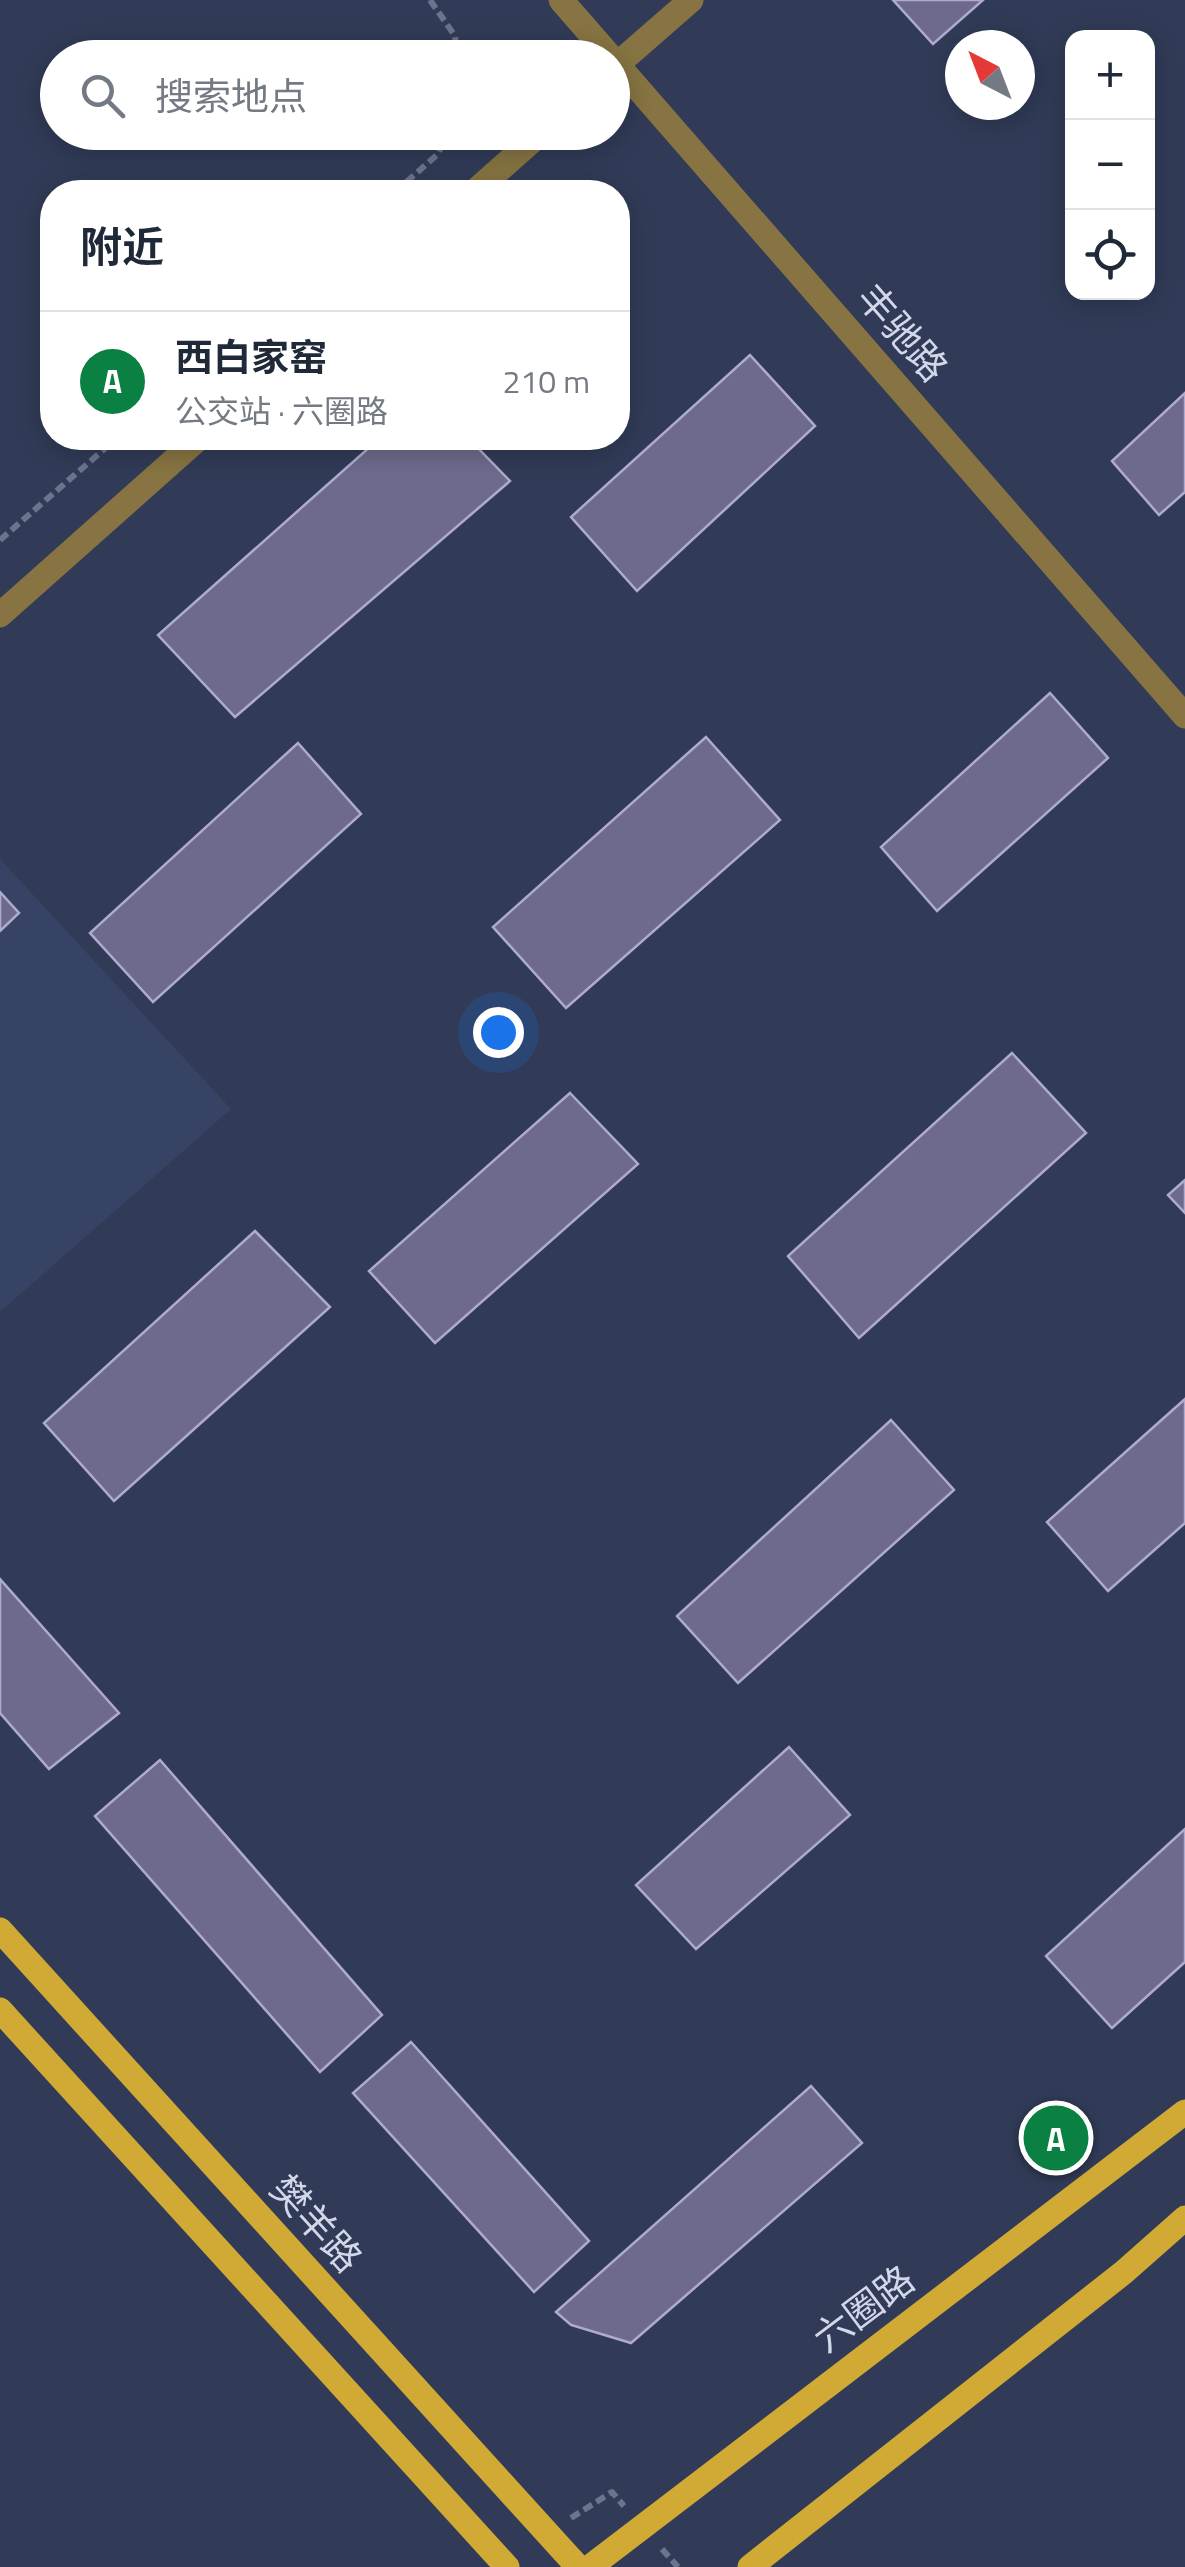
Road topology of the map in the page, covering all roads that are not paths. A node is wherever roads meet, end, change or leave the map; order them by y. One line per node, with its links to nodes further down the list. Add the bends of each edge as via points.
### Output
1 (561, 0): 3 (street, 丰驰路)
2 (691, 0): 4 (street)
3 (594, 40)
4 (630, 54)
5 (630, 83): 10 (street, 丰驰路)
6 (522, 150): 7 (street)
7 (488, 180)
8 (186, 450): 9 (street)
9 (0, 615)
10 (1185, 716)
11 (0, 1930): 16 (main road, 樊羊路)
12 (0, 2010): 15 (main road)
13 (1185, 2112): 17 (main road, 六圈路)
14 (1185, 2218): 18 (main road)
15 (507, 2567)
16 (578, 2567)
17 (590, 2567)
18 (750, 2567)

